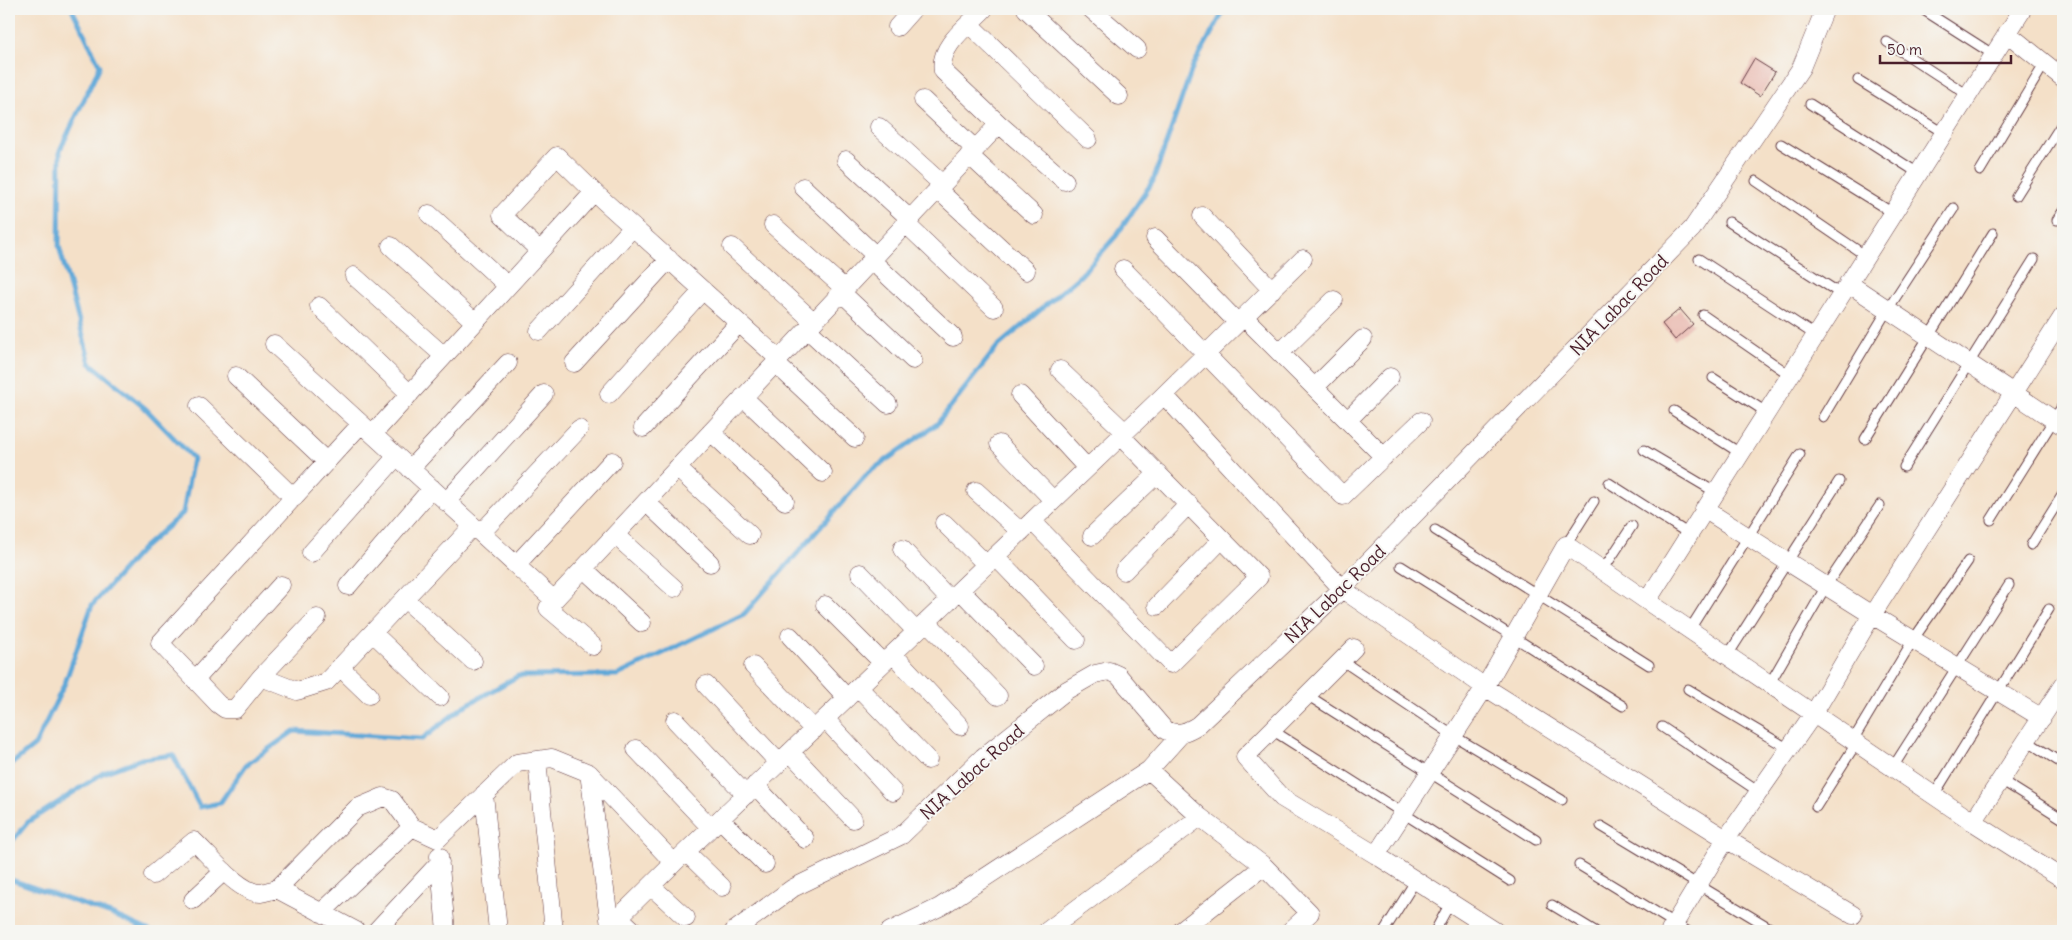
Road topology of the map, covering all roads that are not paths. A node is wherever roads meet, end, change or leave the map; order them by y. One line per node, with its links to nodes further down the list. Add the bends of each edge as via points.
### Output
1 (913, 9): 9 (street)
2 (984, 9): 8 (street)
3 (1026, 9): 18 (street)
4 (1091, 9): 12 (street)
5 (1825, 9): 180 (street, NIA Labac Road, via 1801,68 1692,229)
6 (1922, 9): 13 (lane)
7 (2018, 11): 10 (street)
8 (969, 24): 22 (street, via 944,51 943,71); 25 (street)
9 (897, 27)
10 (2007, 33): 13 (street); 14 (street)
11 (1887, 42): 17 (lane)
12 (1137, 49)
13 (1994, 55): 17 (street)
14 (2045, 64): 15 (street); 29 (lane)
15 (2063, 78)
16 (1858, 80): 24 (lane)
17 (1968, 95): 24 (street)
18 (1119, 96)
19 (923, 100): 27 (street)
20 (1810, 104): 30 (lane)
21 (2063, 122): 36 (lane)
22 (999, 124): 27 (street); 31 (street)
23 (879, 127): 34 (street)
24 (1944, 133): 30 (street)
25 (1088, 139)
26 (1781, 144): 39 (lane)
27 (972, 152): 34 (street); 41 (street)
28 (846, 160): 44 (street)
29 (1980, 171)
30 (1918, 174): 39 (street)
31 (1065, 181)
32 (1756, 181): 53 (lane)
33 (803, 187): 54 (street)
34 (940, 187): 44 (street); 60 (street)
35 (594, 192): 47 (street); 52 (street); 52 (street, via 557,156 502,215)
36 (2016, 196)
37 (1954, 208): 70 (lane)
38 (2063, 211): 43 (lane)
39 (1893, 213): 53 (street)
40 (429, 214): 62 (street)
41 (1034, 215)
42 (1202, 216): 66 (street)
43 (2057, 220)
44 (908, 221): 54 (street); 69 (street)
45 (1729, 222): 63 (lane)
46 (773, 225): 65 (street)
47 (633, 227): 55 (street); 77 (street)
48 (1993, 233): 80 (lane)
49 (1155, 238): 73 (street)
50 (391, 246): 74 (street)
51 (732, 247): 76 (street)
52 (540, 251): 62 (street)
53 (1866, 256): 63 (street)
54 (873, 258): 65 (street); 79 (street)
55 (669, 259): 64 (street); 89 (street)
56 (1303, 259): 66 (street)
57 (1699, 259): 78 (lane)
58 (2034, 259): 90 (lane)
59 (1123, 269): 84 (street)
60 (1026, 272)
61 (354, 276): 85 (street)
62 (508, 286): 74 (street)
63 (1845, 288): 70 (street); 78 (street)
64 (703, 290): 75 (street); 99 (street)
65 (843, 290): 76 (street); 86 (street)
66 (1272, 290): 73 (street)
67 (1334, 300): 83 (street)
68 (319, 306): 97 (street)
69 (994, 308)
70 (1888, 310): 80 (street); 109 (lane)
71 (1703, 315): 92 (lane)
72 (2063, 316): 100 (street)
73 (1241, 320): 83 (street); 84 (street)
74 (475, 322): 85 (street)
75 (739, 323): 87 (street); 113 (street)
76 (810, 325): 87 (street); 104 (street)
77 (539, 331)
78 (1815, 335): 92 (street)
79 (953, 336)
80 (1928, 336): 90 (street); 119 (lane)
81 (1363, 339): 96 (street)
82 (274, 344): 114 (street)
83 (1281, 352): 96 (street)
84 (1207, 353): 102 (street); 125 (street, via 1343,496)
85 (444, 356): 97 (street)
86 (912, 360)
87 (777, 361): 103 (street); 118 (street)
88 (508, 363): 131 (street)
89 (574, 363)
90 (1968, 364): 100 (street); 128 (lane)
91 (1060, 370): 117 (street)
92 (1790, 375): 108 (street)
93 (236, 376): 127 (street)
94 (1390, 377): 110 (street)
95 (1713, 378): 108 (lane)
96 (1316, 386): 110 (street)
97 (410, 394): 114 (street)
98 (544, 394): 144 (street)
99 (608, 394)
100 (2013, 394): 112 (street); 189 (street)
101 (1020, 395): 130 (street)
102 (1164, 395): 117 (street); 180 (street)
103 (744, 397): 116 (street); 132 (street)
104 (888, 404)
105 (2063, 405): 112 (lane)
106 (199, 406): 140 (street)
107 (1674, 411): 122 (lane)
108 (1766, 412): 122 (street)
109 (1823, 418)
110 (1348, 420): 125 (street)
111 (1421, 421): 125 (street)
112 (2058, 423): 149 (lane)
113 (643, 428)
114 (367, 429): 124 (street); 127 (street)
115 (578, 429): 153 (street)
116 (711, 432): 129 (street); 142 (street)
117 (1123, 434): 130 (street); 133 (street)
118 (854, 438)
119 (1865, 439)
120 (999, 444): 141 (street)
121 (1644, 450): 138 (lane)
122 (1740, 453): 138 (street)
123 (1800, 454): 159 (lane)
124 (397, 456): 131 (street); 164 (street)
125 (1384, 456)
126 (612, 461): 169 (street)
127 (327, 462): 140 (street)
128 (1904, 467)
129 (677, 468): 145 (street); 157 (street)
130 (1087, 468): 141 (street)
131 (410, 469): 136 (street)
132 (823, 473)
133 (1158, 473): 146 (street); 158 (street)
134 (1839, 481): 166 (lane)
135 (1609, 482): 155 (lane)
136 (432, 488): 144 (street); 177 (street)
137 (976, 491): 151 (street)
138 (1715, 492): 148 (street)
139 (2063, 494): 162 (lane)
140 (294, 498): 210 (street, via 160,643)
141 (1053, 500): 151 (street)
142 (785, 501)
143 (1594, 501): 161 (lane)
144 (446, 502): 153 (street)
145 (646, 502): 156 (street); 168 (street)
146 (1188, 504): 160 (street); 173 (street)
147 (1880, 505): 178 (lane)
148 (1704, 509): 155 (street); 159 (street)
149 (1991, 520)
150 (944, 523): 165 (street)
151 (1027, 526): 160 (street, via 1171,664 1259,577); 165 (street)
152 (1632, 526): 172 (lane)
153 (477, 530): 169 (street); 183 (street)
154 (1435, 530): 182 (lane)
155 (1689, 534): 185 (street)
156 (615, 535): 171 (street); 179 (street)
157 (750, 535)
158 (1092, 536)
159 (1746, 536): 166 (street); 193 (lane)
160 (1222, 539): 187 (street)
161 (1566, 545): 172 (street); 182 (street)
162 (2032, 545)
163 (902, 549): 181 (street)
164 (311, 553)
165 (991, 560): 181 (street); 197 (street)
166 (1787, 561): 178 (street); 201 (lane)
167 (1968, 561): 198 (lane)
168 (710, 563)
169 (516, 565): 184 (street)
170 (1401, 566): 196 (lane)
171 (584, 569): 184 (street); 191 (street)
172 (1603, 570): 185 (street)
173 (1124, 571)
174 (860, 574): 192 (street)
175 (281, 585): 210 (street)
176 (2009, 585): 208 (lane)
177 (348, 586)
178 (1826, 586): 189 (street); 211 (lane)
179 (674, 588)
180 (1342, 589): 214 (street); 231 (street, NIA Labac Road, via 1198,725)
181 (955, 595): 192 (street); 206 (street)
182 (1537, 596): 196 (street); 204 (lane)
183 (404, 599): 194 (street); 203 (street)
184 (554, 600): 199 (street, via 548,608)
185 (1647, 601): 193 (street)
186 (825, 605): 202 (street)
187 (1157, 606)
188 (2049, 609): 216 (lane)
189 (1872, 616): 198 (street); 224 (street)
190 (317, 618): 209 (street)
191 (642, 623)
192 (922, 626): 202 (street); 220 (street)
193 (1690, 629): 201 (street)
194 (372, 633): 207 (street); 221 (street)
195 (790, 636): 217 (street)
196 (1514, 637): 214 (street); 223 (lane)
197 (1076, 640)
198 (1913, 640): 208 (street); 233 (lane)
199 (593, 646)
200 (1348, 654): 218 (street); 232 (lane)
201 (1728, 655): 211 (street)
202 (888, 659): 217 (street); 228 (street)
203 (473, 662)
204 (1648, 664)
205 (754, 666): 227 (street)
206 (1034, 666)
207 (340, 667): 209 (street, via 326,682 297,691); 219 (street)
208 (1957, 667): 216 (street); 241 (lane)
209 (261, 677): 210 (street, via 235,709 225,709 218,704)
210 (195, 680)
211 (1770, 683): 224 (street)
212 (706, 685): 237 (street)
213 (2063, 685): 222 (street)
214 (1485, 687): 232 (street); 263 (street)
215 (1688, 688): 236 (lane)
216 (1997, 691): 225 (street); 250 (lane)
217 (853, 692): 227 (street); 239 (street)
218 (1307, 694): 230 (street); 244 (lane)
219 (369, 695)
220 (998, 696)
221 (440, 697)
222 (2058, 704): 225 (street)
223 (1623, 706)
224 (1814, 713): 233 (street); 236 (street)
225 (2042, 718): 234 (street)
226 (675, 720): 246 (street)
227 (819, 724): 237 (street); 247 (street)
228 (960, 726)
229 (1662, 727): 248 (lane)
230 (1272, 730): 253 (lane); 265 (street, via 1245,757 1282,798)
231 (1183, 732): 242 (street); 294 (street, NIA Labac Road, via 1165,730 1118,675 1109,670 1102,671 1067,690 983,758 902,835 792,888)
232 (1454, 736): 244 (street); 251 (lane)
233 (1855, 741): 241 (street); 252 (lane)
234 (2027, 741): 240 (lane); 245 (street)
235 (636, 749): 258 (street)
236 (1789, 749): 248 (street)
237 (784, 758): 246 (street); 255 (street)
238 (537, 760): 243 (street, via 552,758); 249 (street, via 517,763); 292 (street)
239 (928, 760)
240 (2063, 764)
241 (1893, 767): 250 (street)
242 (1149, 770): 254 (street); 295 (street, via 940,907)
243 (589, 772): 266 (street); 285 (street, via 610,926)
244 (1430, 773): 253 (street); 264 (lane)
245 (2001, 780): 256 (lane); 257 (street)
246 (750, 790): 258 (street); 262 (street)
247 (892, 792)
248 (1759, 792): 263 (street)
249 (484, 794): 261 (street); 291 (street)
250 (1934, 794): 257 (street)
251 (1562, 800)
252 (1816, 807)
253 (1403, 814): 265 (street); 275 (lane)
254 (1200, 817): 270 (street); 296 (street)
255 (852, 819)
256 (2063, 819)
257 (1973, 822): 273 (street)
258 (715, 824): 266 (street); 268 (street)
259 (1601, 826): 276 (lane)
260 (412, 827): 261 (street); 279 (street, via 392,800 383,797 372,800 358,808); 283 (street)
261 (438, 838): 267 (street)
262 (805, 839)
263 (1726, 839): 276 (street); 284 (street)
264 (1536, 840)
265 (1376, 855): 274 (street)
266 (680, 857): 277 (street); 278 (street)
267 (440, 862): 289 (street); 290 (street)
268 (765, 864)
269 (1578, 865): 287 (lane)
270 (1264, 866): 297 (street); 298 (street, via 1310,913)
271 (224, 871): 272 (street, via 194,840); 279 (street, via 244,887 260,893); 280 (street)
272 (153, 874)
273 (2063, 879)
274 (1416, 880): 281 (street); 299 (lane)
275 (1510, 881)
276 (1699, 884): 287 (street); 303 (lane)
277 (651, 886): 285 (street); 286 (street)
278 (722, 886)
279 (277, 889): 283 (street)
280 (193, 900)
281 (1451, 903): 300 (lane); 301 (street)
282 (1552, 906): 302 (lane)
283 (322, 913): 288 (street)
284 (1853, 915)
285 (619, 917): 293 (street)
286 (686, 918)
287 (1677, 929)
288 (356, 931)
289 (376, 931)
290 (446, 931)
291 (498, 931)
292 (554, 931)
293 (634, 931)
294 (734, 931)
295 (890, 931)
296 (1047, 931)
297 (1182, 931)
298 (1290, 931)
299 (1384, 931)
300 (1435, 931)
301 (1493, 931)
302 (1596, 931)
303 (1775, 931)

